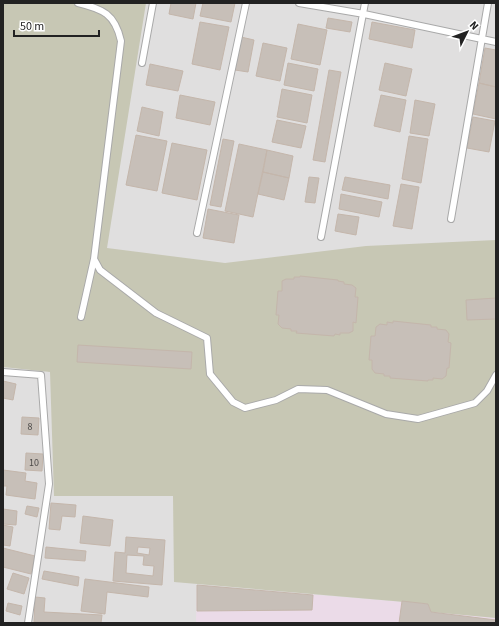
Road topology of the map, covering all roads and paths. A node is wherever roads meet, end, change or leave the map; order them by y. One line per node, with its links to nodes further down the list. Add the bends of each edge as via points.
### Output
1 (78, 3): 14 (lane, via 94,6 112,18 121,41)
2 (153, 3): 10 (lane)
3 (246, 3): 12 (lane)
4 (299, 3): 7 (lane)
5 (366, 3): 7 (lane)
6 (488, 3): 8 (lane)
7 (364, 14): 8 (lane); 13 (lane)
8 (482, 40): 9 (lane); 11 (lane)
9 (496, 42)
10 (142, 63)
11 (451, 219)
12 (197, 233)
13 (321, 237)
14 (94, 259): 15 (lane); 17 (lane, via 100,270 156,313 207,338 210,374 233,402 245,408 276,400 298,389 327,390 386,414 418,419 476,403)
15 (81, 317)
16 (3, 372): 18 (lane, via 41,375 49,484)
17 (496, 376)
18 (28, 623)

